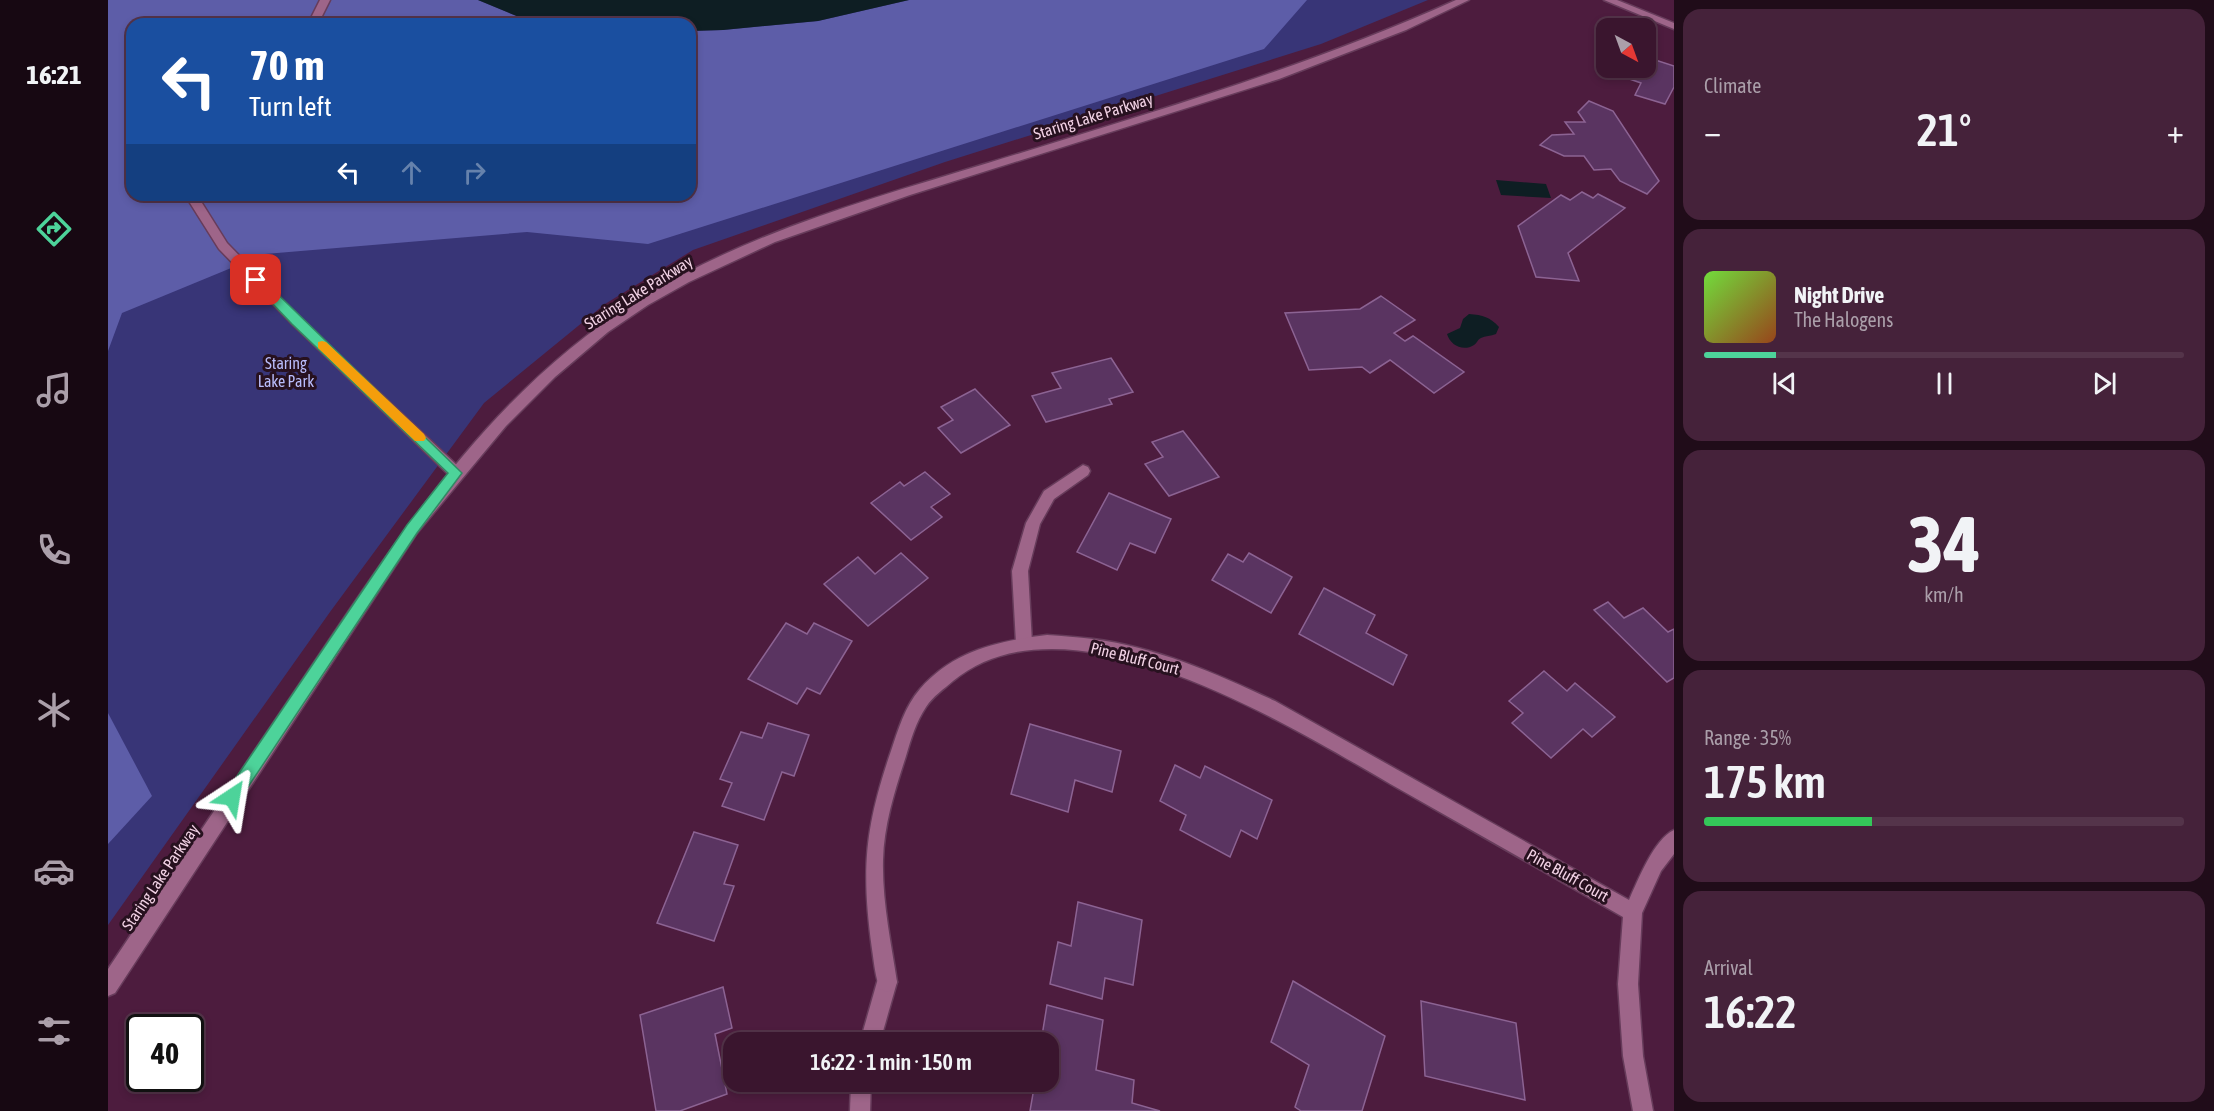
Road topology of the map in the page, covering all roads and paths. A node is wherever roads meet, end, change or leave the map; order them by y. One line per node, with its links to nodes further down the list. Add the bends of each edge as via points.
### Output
1 (325, 0): 4 (street)
2 (1464, 0): 8 (street, Staring Lake Parkway, via 1295,70 890,198 754,246 679,281 605,328 537,383)
3 (1609, 0): 5 (street)
4 (316, 18)
5 (1674, 26)
6 (195, 201): 8 (street, via 223,246)
7 (1083, 471): 9 (street, via 1049,495 1033,523 1020,571)
8 (456, 473): 12 (street, Staring Lake Parkway, via 405,539)
9 (1024, 643): 11 (street, Pine Bluff Court, via 1082,644 1157,660 1215,680 1269,706); 13 (street, Pine Bluff Court, via 984,652 949,671 925,695 907,725 879,814 874,873 886,982)
10 (1674, 839): 11 (street, via 1655,865)
11 (1633, 912): 16 (street, via 1628,984)
12 (108, 986)
13 (873, 1032)
14 (861, 1092): 15 (street)
15 (860, 1111)
16 (1643, 1111)

